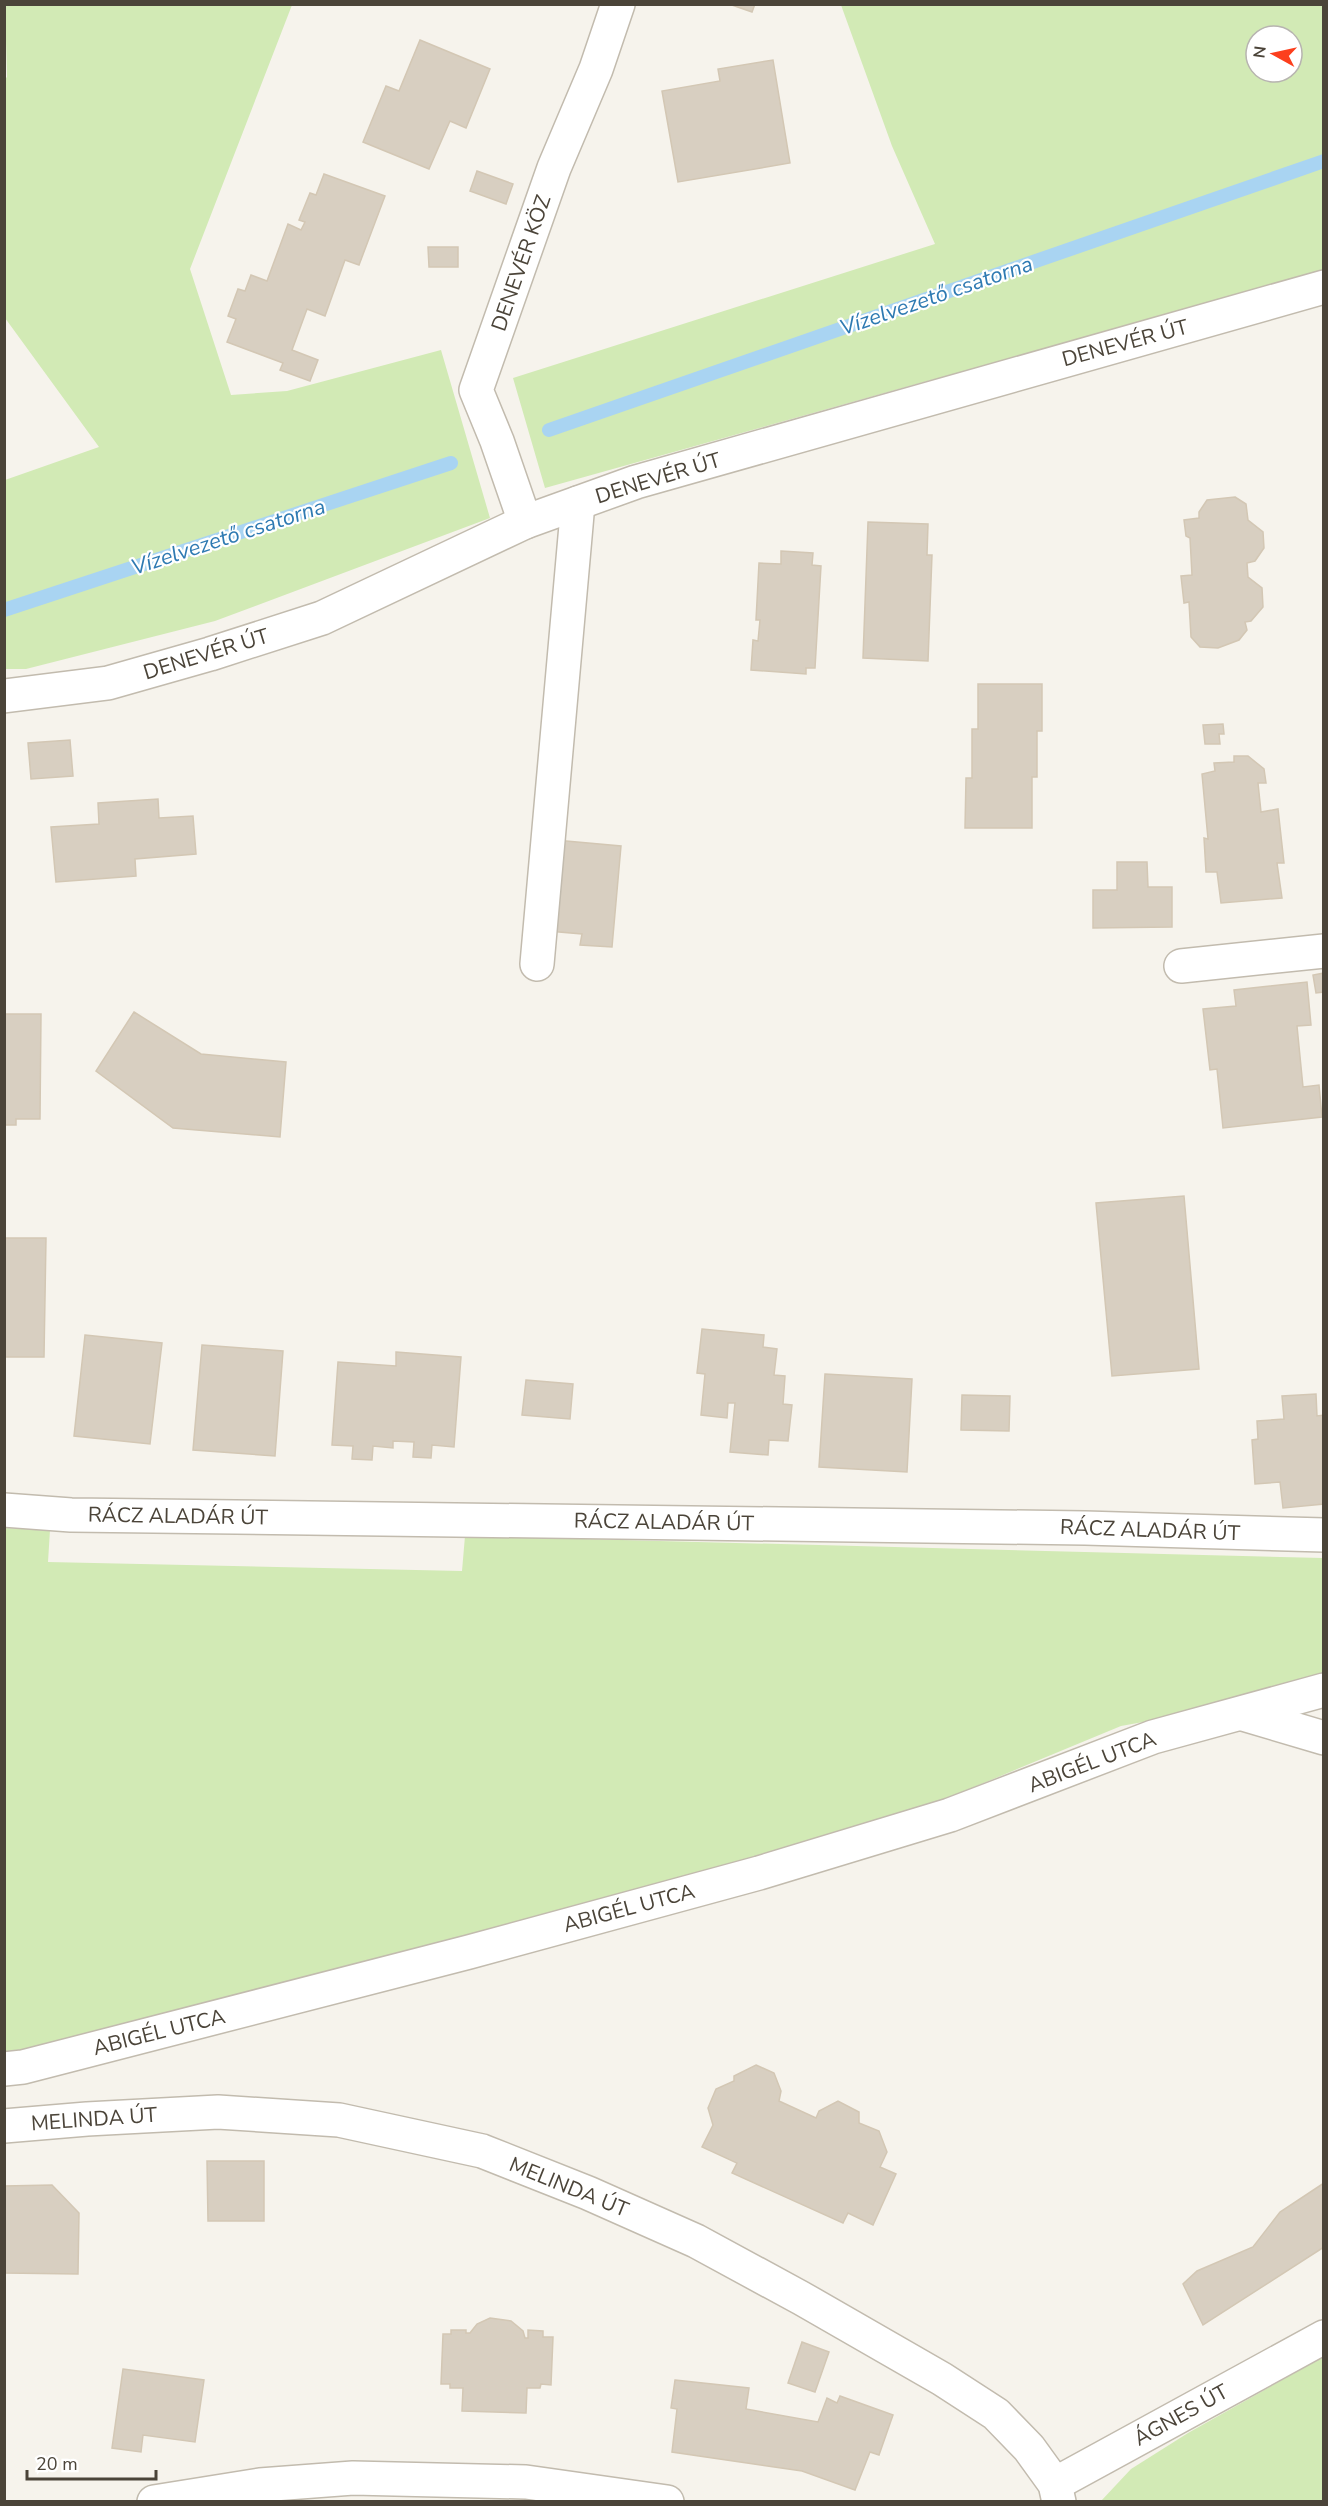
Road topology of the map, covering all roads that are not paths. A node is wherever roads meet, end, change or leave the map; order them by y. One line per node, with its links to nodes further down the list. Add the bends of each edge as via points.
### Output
1 (618, 4): 4 (street, DENEVÉR KÖZ, via 596,69 554,168 476,390)
2 (1323, 287): 3 (street, DENEVÉR ÚT, via 636,482)
3 (578, 503): 4 (street, DENEVÉR ÚT); 7 (street)
4 (525, 522): 5 (street, DENEVÉR ÚT, via 322,618 108,682)
5 (4, 696)
6 (1323, 951): 8 (street)
7 (537, 964)
8 (1181, 966)
9 (4, 1510): 10 (street, RÁCZ ALADÁR ÚT, via 71,1515 1085,1528)
10 (1323, 1535)
11 (1323, 1690): 12 (street)
12 (1243, 1714): 13 (street); 14 (street, ABIGÉL UTCA, via 1153,1737 950,1815 759,1873 205,2020)
13 (1323, 1738)
14 (4, 2069)
15 (4, 2126): 17 (street, MELINDA ÚT, via 218,2112 339,2120 482,2151 696,2241 942,2379 996,2414 1029,2448)
16 (1323, 2337): 17 (street, ÁGNES ÚT)
17 (1057, 2493)
18 (156, 2501): 19 (street, via 353,2478 526,2482)
19 (667, 2502)

